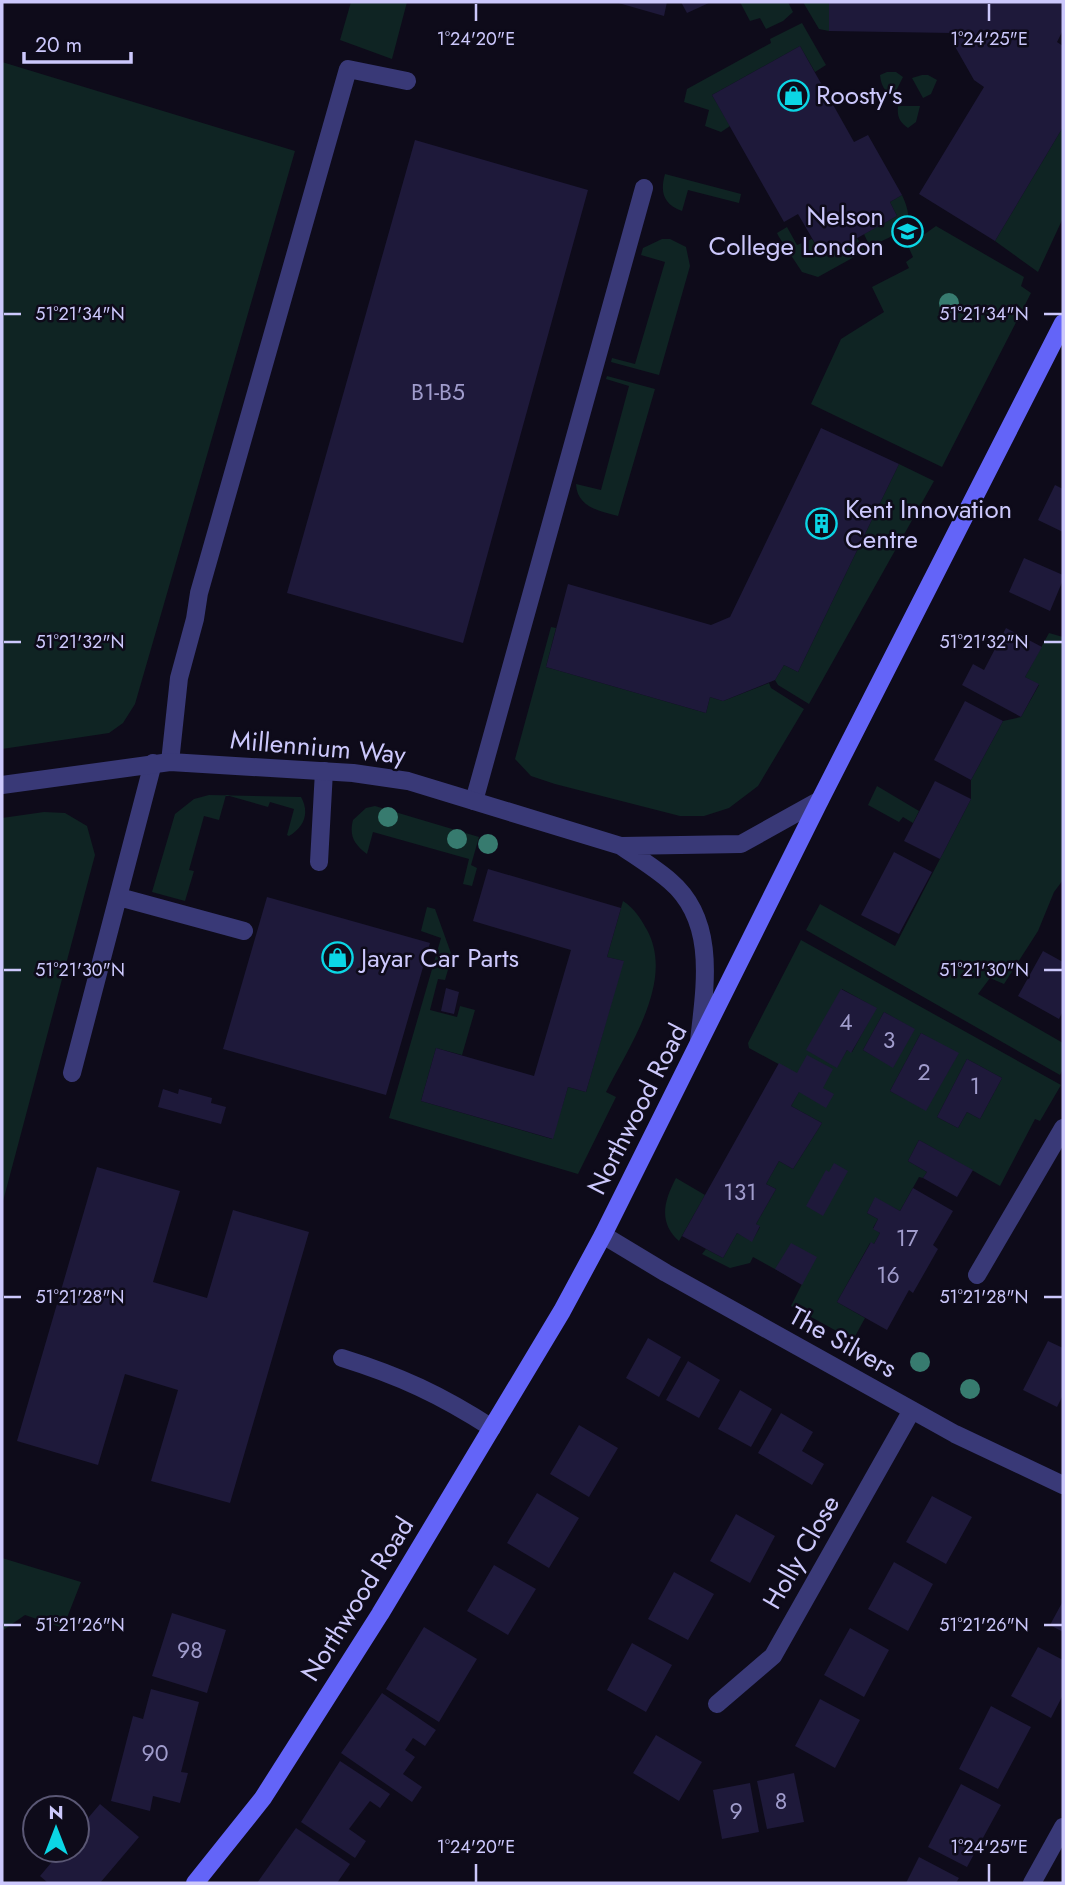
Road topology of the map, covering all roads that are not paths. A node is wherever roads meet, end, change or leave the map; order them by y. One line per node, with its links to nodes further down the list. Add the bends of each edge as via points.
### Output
1 (407, 81): 4 (street, via 348,69 200,593)
2 (644, 188): 8 (street)
3 (1063, 323): 7 (street, Northwood Road)
4 (161, 762): 5 (street, Millennium Way); 6 (street, Millennium Way); 11 (street)
5 (324, 771): 8 (street, Millennium Way, via 408,781); 10 (street)
6 (2, 785)
7 (820, 800): 9 (street, Millennium Way, via 741,844); 13 (street, Northwood Road)
8 (474, 801): 9 (street, Millennium Way)
9 (621, 846): 13 (street, Millennium Way, via 671,882 695,911 704,941)
10 (319, 862)
11 (119, 897): 12 (street); 14 (street)
12 (244, 931)
13 (698, 1047): 16 (street, Northwood Road)
14 (72, 1073)
15 (1063, 1128): 17 (street)
16 (603, 1235): 19 (street, The Silvers); 20 (street, Northwood Road)
17 (977, 1275)
18 (342, 1358): 20 (street, via 443,1397)
19 (912, 1410): 21 (street, The Silvers); 22 (street, Holly Close, via 773,1656)
20 (492, 1429): 25 (street, Northwood Road, via 263,1798)
21 (1063, 1485)
22 (717, 1704)
23 (1063, 1827): 24 (street)
24 (1056, 1858): 26 (street)
25 (195, 1883)
26 (1032, 1883)

